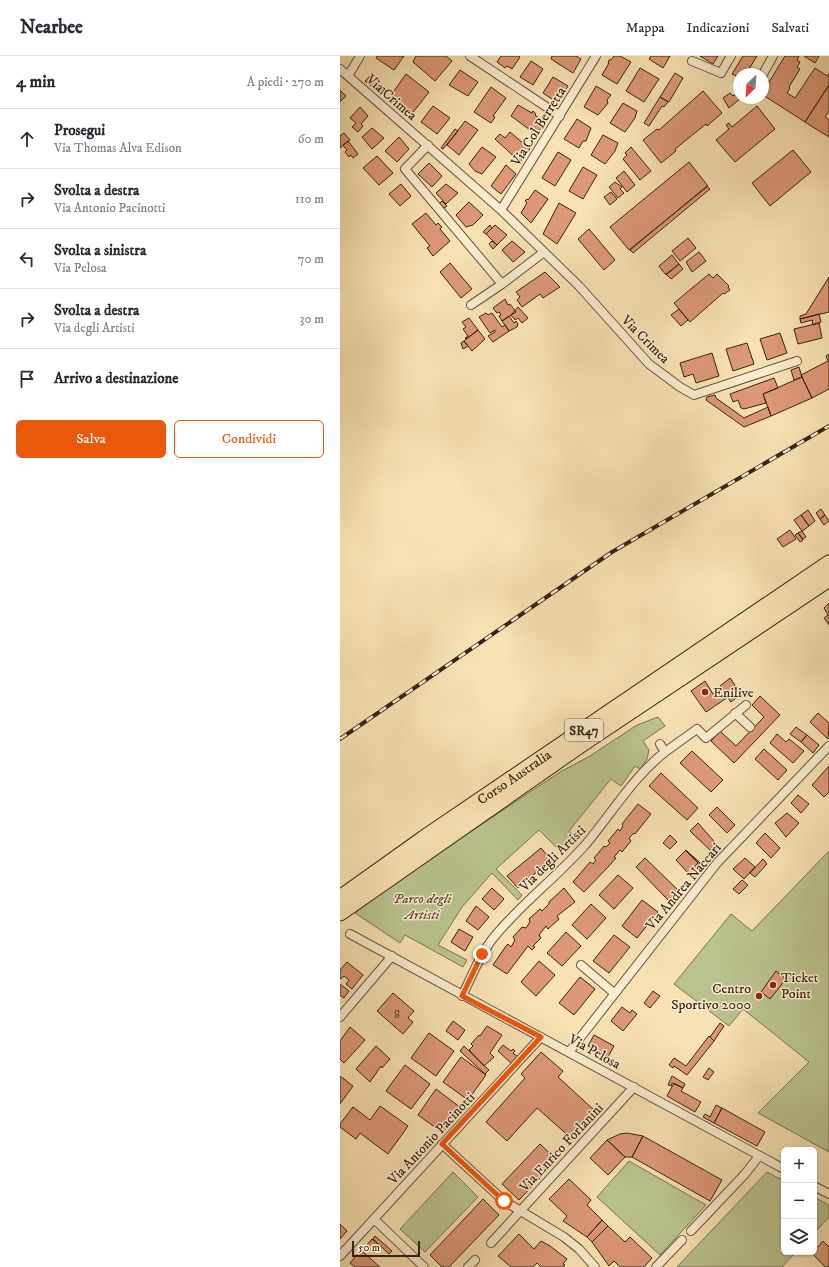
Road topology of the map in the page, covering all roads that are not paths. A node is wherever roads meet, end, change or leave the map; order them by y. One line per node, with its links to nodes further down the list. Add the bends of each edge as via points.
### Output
1 (360, 56): 9 (street)
2 (470, 56): 10 (street)
3 (596, 56): 10 (street, Via Col Berretta)
4 (731, 56): 6 (street, via 721,73)
5 (773, 56): 7 (street)
6 (692, 61)
7 (766, 68)
8 (340, 69): 9 (street, Via Crimea)
9 (348, 76): 11 (street, Via Crimea)
10 (560, 116): 12 (street, Via Col Berretta)
11 (428, 145): 12 (street, Via Crimea); 14 (street, via 405,169)
12 (501, 210): 13 (street, Via Crimea)
13 (544, 252): 14 (street); 16 (street, Via Crimea, via 579,286 649,364 680,388 694,395)
14 (502, 284): 15 (street)
15 (472, 305)
16 (797, 361)
17 (829, 563): 26 (highway, Corso Australia / SR47)
18 (829, 580): 25 (highway, Corso Australia / SR47, via 582,744)
19 (746, 705): 20 (street)
20 (735, 713): 21 (street); 24 (street, Via degli Artisti, via 706,738 697,729)
21 (750, 727)
22 (660, 744): 24 (street)
23 (829, 746): 32 (street, Via Andrea Naccari, via 717,863)
24 (665, 752): 33 (street, Via degli Artisti, via 641,774 573,858 524,904 493,938 482,954)
25 (368, 893): 27 (highway, Corso Australia / SR47); 28 (highway)
26 (340, 898)
27 (340, 913)
28 (340, 918)
29 (350, 934): 30 (street, Via Pelosa)
30 (392, 956): 33 (street, Via Pelosa); 34 (street)
31 (581, 965): 32 (street)
32 (614, 993): 36 (street, Via Andrea Naccari)
33 (462, 996): 35 (street, Via Pelosa)
34 (340, 1017)
35 (541, 1037): 36 (street, Via Pelosa); 38 (street, Via Antonio Pacinotti)
36 (569, 1052): 37 (street, Via Pelosa)
37 (634, 1087): 39 (street, Via Pelosa); 43 (street, Via Enrico Forlanini)
38 (442, 1144): 43 (street, via 490,1189); 44 (street, Via Antonio Pacinotti)
39 (759, 1156): 40 (street, Via Pelosa); 45 (street)
40 (781, 1168)
41 (817, 1188): 42 (street)
42 (829, 1194)
43 (519, 1211): 47 (street, Via Enrico Forlanini); 52 (street, via 559,1233 579,1249)
44 (374, 1219): 48 (street, Via Antonio Pacinotti); 50 (street)
45 (691, 1231)
46 (682, 1240): 53 (street)
47 (491, 1243)
48 (340, 1256)
49 (475, 1260): 51 (street)
50 (424, 1267)
51 (468, 1267)
52 (595, 1267)
53 (656, 1267)

